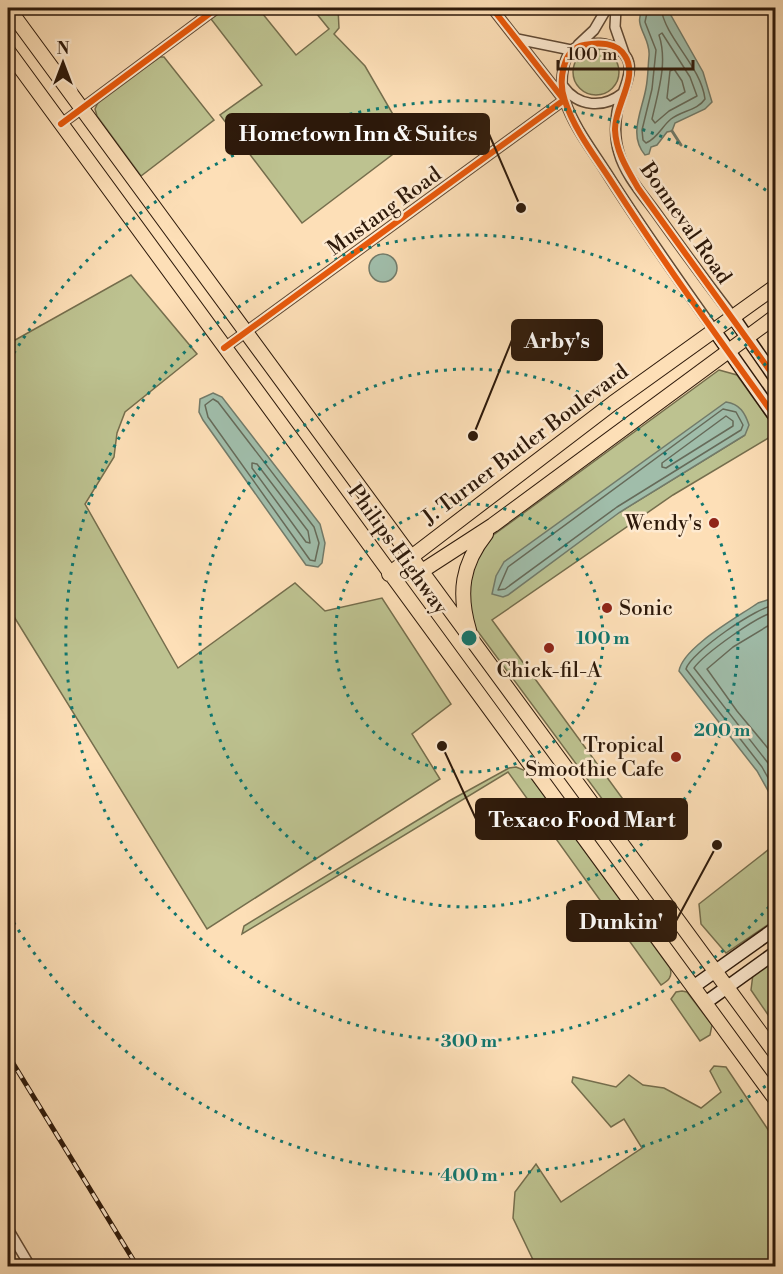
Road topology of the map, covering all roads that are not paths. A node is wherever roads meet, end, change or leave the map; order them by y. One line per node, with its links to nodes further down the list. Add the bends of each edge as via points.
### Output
1 (8, 8): 13 (main road, Philips Highway)
2 (218, 8): 13 (street)
3 (492, 8): 6 (street, Bonneval Road)
4 (607, 8): 7 (street, via 594,30)
5 (616, 8): 9 (street, Bonneval Road, via 615,27)
6 (517, 39): 7 (street); 12 (street, Bonneval Road)
7 (574, 48): 9 (street, via 597,42); 10 (street, Bonneval Road, via 564,66)
8 (8, 51): 14 (main road, Philips Highway)
9 (624, 53): 11 (street, Bonneval Road, via 629,79)
10 (563, 86): 11 (street, via 586,103 605,103); 12 (street, Bonneval Road)
11 (623, 93): 17 (street, Bonneval Road, via 615,129 619,154 638,188)
12 (564, 100): 18 (street, Bonneval Road, via 642,229); 19 (street, Mustang Road)
13 (82, 108): 14 (street); 19 (main road, Philips Highway)
14 (61, 124): 21 (main road, Philips Highway)
15 (776, 286): 17 (main road, J. Turner Butler Boulevard)
16 (776, 316): 20 (main road, J. Turner Butler Boulevard)
17 (733, 317): 18 (main road, J. Turner Butler Boulevard); 20 (street, Bonneval Road)
18 (714, 330): 22 (street, Bonneval Road); 26 (main road, J. Turner Butler Boulevard)
19 (246, 332): 21 (street, Mustang Road); 26 (main road, Philips Highway)
20 (746, 338): 22 (main road, J. Turner Butler Boulevard); 23 (street, Bonneval Road)
21 (224, 348): 28 (main road, Philips Highway)
22 (728, 351): 24 (street, Bonneval Road); 25 (main road, J. Turner Butler Boulevard)
23 (776, 379)
24 (776, 418)
25 (493, 525): 27 (main road, J. Turner Butler Boulevard); 29 (main road, via 474,551 463,577 464,612)
26 (410, 555): 27 (main road, Philips Highway); 28 (main road, J. Turner Butler Boulevard)
27 (422, 570): 28 (main road, J. Turner Butler Boulevard); 29 (main road, Philips Highway)
28 (389, 574): 31 (main road, Philips Highway)
29 (473, 644): 30 (main road, Philips Highway)
30 (542, 735): 31 (main road); 34 (main road, Philips Highway)
31 (519, 750): 35 (main road, Philips Highway)
32 (776, 928): 34 (street)
33 (776, 952): 36 (street)
34 (714, 971): 35 (street); 36 (main road, Philips Highway)
35 (693, 987): 37 (main road, Philips Highway)
36 (726, 987): 37 (street); 38 (main road, Philips Highway)
37 (705, 1003): 39 (main road, Philips Highway)
38 (776, 1054)
39 (776, 1100)
40 (8, 1229): 41 (street)
41 (30, 1266)

